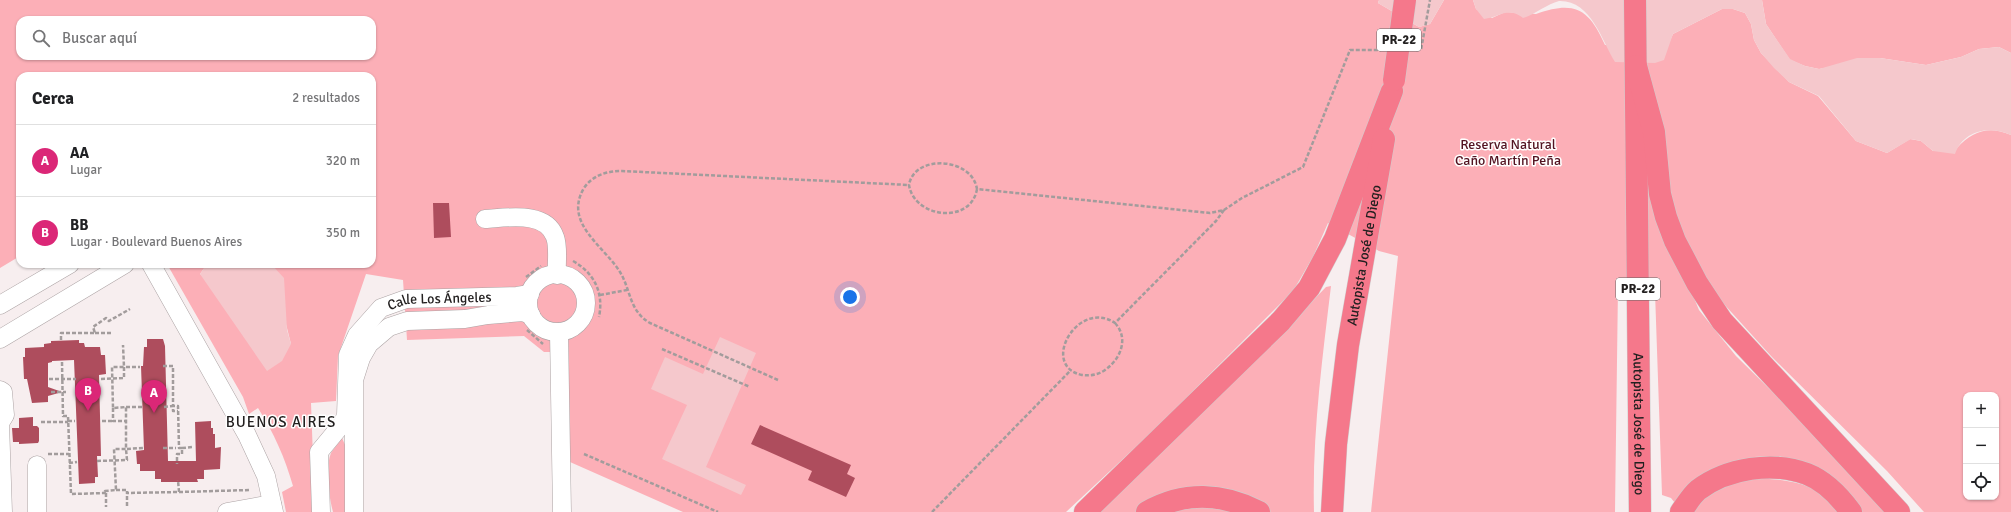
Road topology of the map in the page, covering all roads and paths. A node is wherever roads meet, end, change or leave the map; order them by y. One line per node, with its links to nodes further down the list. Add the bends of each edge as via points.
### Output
1 (1405, 0): 7 (highway, Autopista José de Diego / PR-22, bridge)
2 (1430, 0): 5 (path, via 1421,50)
3 (1636, 0): 6 (highway, Autopista José de Diego / PR-22)
4 (1382, 50): 10 (path, via 1350,50 1303,167)
5 (1413, 50)
6 (1636, 66): 97 (highway, Autopista José de Diego / PR-22); 100 (highway, via 1654,132 1660,194 1675,242 1697,283 1722,321)
7 (1393, 85): 93 (highway, via 1335,239 1309,288 1297,303); 96 (highway, Autopista José de Diego / PR-22, via 1348,345 1336,444)
8 (909, 185): 9 (path, via 912,176 922,169 944,163 966,171); 9 (path, via 923,208 938,213 952,212 967,206); 18 (path, via 606,172 594,178 584,189 578,214 586,231 620,272)
9 (977, 189): 10 (path, via 1173,210 1210,213)
10 (1224, 210): 24 (path)
11 (485, 220): 12 (street, via 529,218 540,221 556,238)
12 (556, 257): 16 (street); 17 (path, via 543,257 543,264); 19 (path, via 563,257 586,270 593,278)
13 (63, 268): 20 (street)
14 (119, 268): 28 (street)
15 (152, 268): 84 (street, via 247,435 266,476)
16 (557, 275): 17 (street); 25 (street, via 569,277 577,282 582,287 586,302 581,321 569,330)
17 (526, 288): 23 (street, via 529,305); 88 (street, Calle Los Ángeles, via 517,296 406,299 381,308 367,321 348,355 346,415 319,452)
18 (627, 290): 19 (path); 43 (path, via 633,306 644,320)
19 (600, 295): 22 (path)
20 (0, 304)
21 (130, 309): 26 (path, via 109,321 106,318 93,326)
22 (599, 317)
23 (527, 320): 25 (street, via 535,321 545,330); 31 (path); 89 (street, Calle Los Ángeles, via 523,312 465,319 407,321 389,327 369,344 354,380)
24 (1115, 323): 37 (path, via 1123,342 1110,365 1090,375); 37 (path, via 1107,318 1097,317 1083,321 1073,330 1066,340 1063,352 1064,360)
25 (559, 332): 90 (street)
26 (95, 333): 27 (path); 29 (path, via 61,333)
27 (111, 333)
28 (0, 339)
29 (61, 340)
30 (123, 345): 35 (path)
31 (546, 346)
32 (662, 348): 44 (path)
33 (62, 362): 39 (path)
34 (163, 366): 48 (path, via 172,366)
35 (124, 367): 36 (path); 42 (path, via 124,378); 42 (path, via 112,367)
36 (140, 367)
37 (1071, 370): 92 (path)
38 (49, 379): 39 (path)
39 (62, 379): 40 (path); 47 (path)
40 (76, 379)
41 (101, 379): 42 (path)
42 (112, 379): 51 (path)
43 (778, 380)
44 (750, 387)
45 (0, 390): 61 (street, via 3,392 5,415)
46 (51, 392): 47 (path)
47 (64, 392): 53 (path)
48 (173, 406): 50 (path); 64 (path, via 178,406)
49 (144, 407): 52 (path)
50 (164, 407)
51 (113, 408): 52 (path); 58 (path)
52 (126, 408): 54 (path)
53 (63, 416): 55 (path, via 68,416); 60 (path)
54 (126, 420): 58 (path); 66 (path)
55 (68, 421): 56 (path); 60 (path); 67 (path)
56 (76, 421)
57 (102, 421): 58 (path)
58 (113, 421)
59 (41, 422): 60 (path)
60 (63, 422)
61 (0, 423): 85 (street)
62 (144, 448): 66 (path)
63 (162, 448): 64 (path)
64 (179, 448): 65 (path); 68 (path); 68 (path, via 182,454)
65 (193, 448)
66 (126, 449): 72 (path, via 126,460); 72 (path, via 114,449)
67 (69, 454): 70 (path); 74 (path)
68 (177, 454): 75 (path)
69 (584, 454): 91 (path)
70 (40, 460): 86 (street)
71 (97, 460): 72 (path)
72 (115, 460): 77 (path)
73 (77, 462): 74 (path)
74 (70, 463): 80 (path, via 70,494)
75 (177, 464)
76 (178, 480): 79 (path)
77 (116, 490): 80 (path); 81 (path, via 127,490)
78 (250, 490): 79 (path)
79 (179, 492): 81 (path)
80 (106, 493): 83 (path)
81 (127, 493): 82 (path)
82 (127, 506)
83 (106, 507)
84 (273, 508): 87 (street)
85 (3, 512)
86 (37, 512)
87 (227, 512)
88 (321, 512)
89 (354, 512)
90 (562, 512)
91 (718, 512)
92 (932, 512)
93 (1085, 512)
94 (1148, 512): 95 (highway, via 1170,501 1199,497 1231,500)
95 (1259, 512)
96 (1332, 512)
97 (1640, 512)
98 (1681, 512): 99 (highway, via 1698,491 1708,484 1736,473 1759,468 1793,470 1808,474 1834,492)
99 (1851, 512)
100 (1899, 512)

